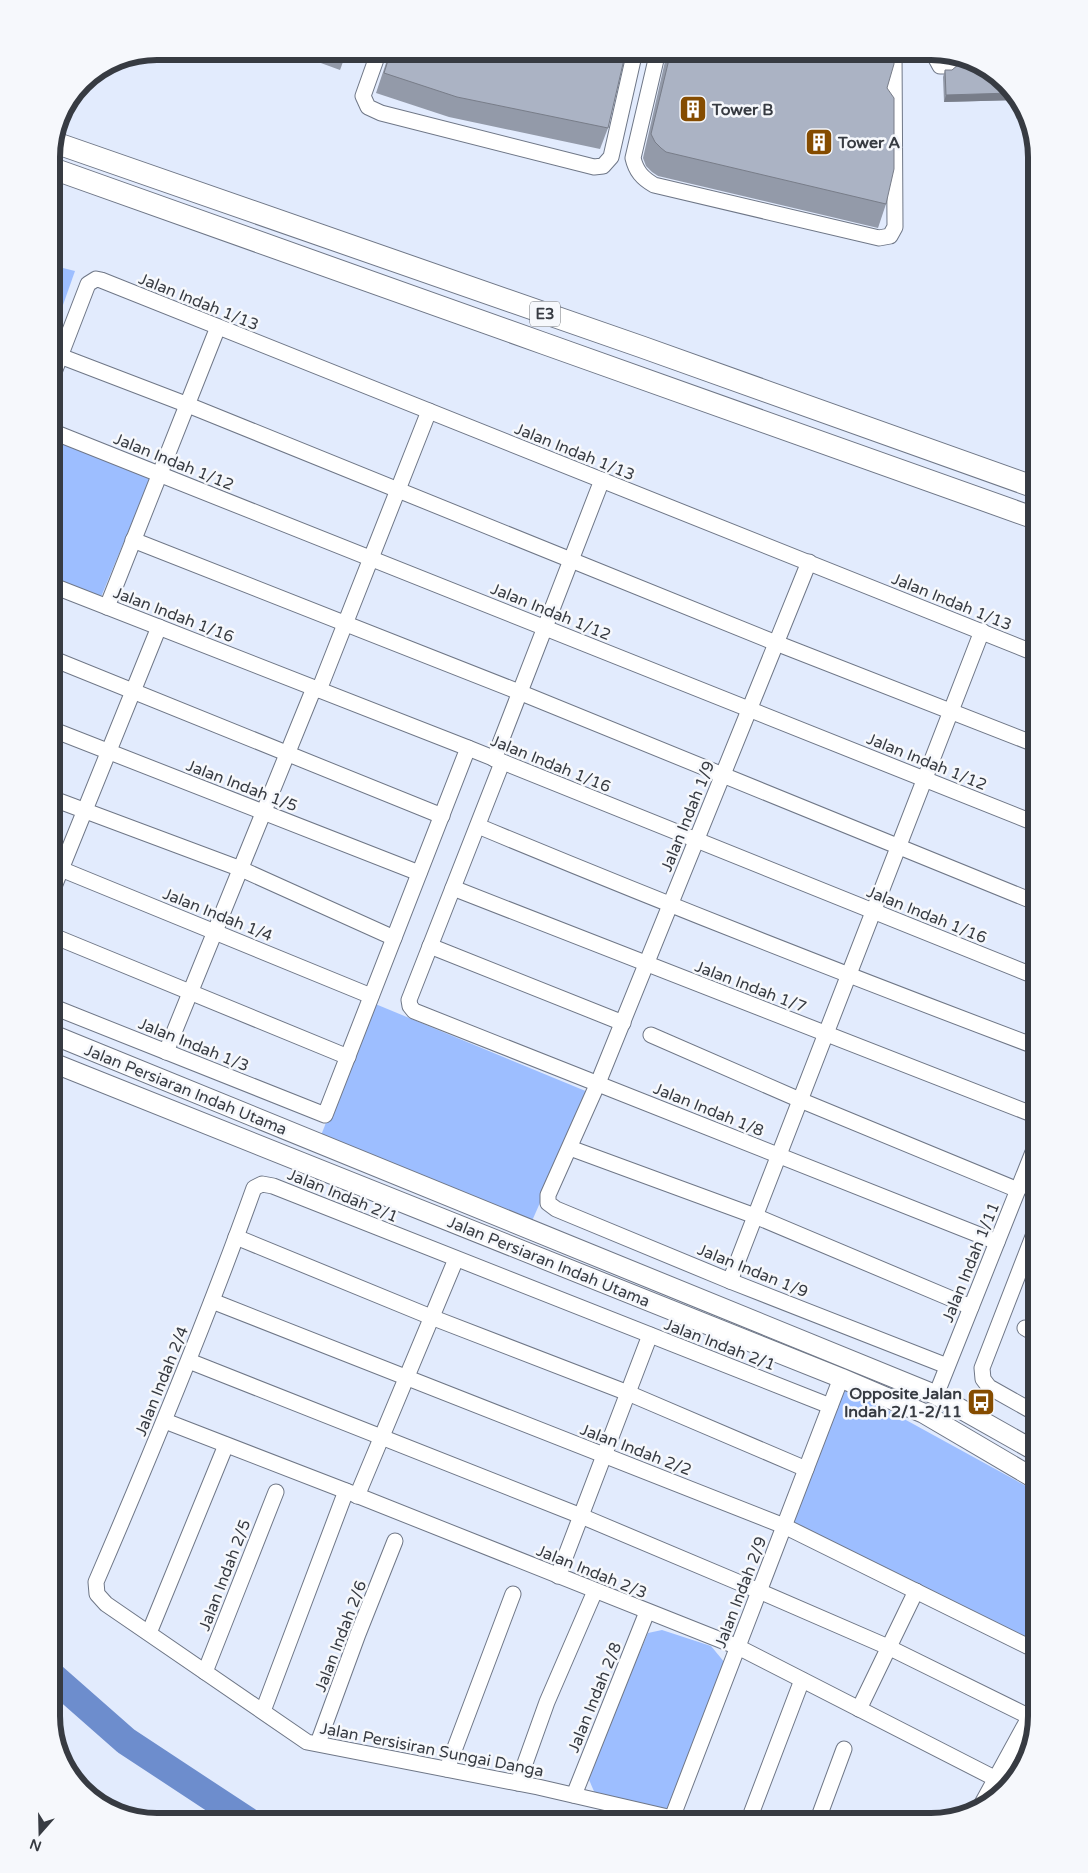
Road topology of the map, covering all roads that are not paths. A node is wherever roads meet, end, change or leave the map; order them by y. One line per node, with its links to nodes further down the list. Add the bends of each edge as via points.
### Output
1 (376, 60): 2 (street, via 363,96 368,107 594,167 603,166 610,157)
2 (633, 60)
3 (656, 60): 4 (street, via 633,158 635,168 644,179 654,185 879,238 890,236 895,226)
4 (894, 60)
5 (937, 60): 6 (street, via 940,66)
6 (949, 66)
7 (61, 144): 16 (highway, E3)
8 (60, 171): 18 (highway, E3)
9 (218, 327): 10 (street, Jalan Indah 1/13, via 96,280 88,284); 11 (street); 12 (street, Jalan Indah 1/13)
10 (60, 356): 11 (street)
11 (188, 405): 14 (street); 17 (street)
12 (429, 411): 15 (street, Jalan Indah 1/13); 17 (street)
13 (60, 435): 14 (street, Jalan Indah 1/12)
14 (160, 474): 19 (street); 20 (street, Jalan Indah 1/12)
15 (602, 480): 21 (street); 22 (street, Jalan Indah 1/13)
16 (1028, 485)
17 (398, 490): 20 (street); 21 (street)
18 (1028, 516)
19 (133, 540): 24 (street); 25 (street)
20 (371, 558): 25 (street); 27 (street, Jalan Indah 1/12)
21 (571, 560): 27 (street); 29 (street)
22 (808, 562): 28 (street, Jalan Indah 1/13); 29 (street, Jalan Indah 1/9)
23 (60, 589): 24 (street, Jalan Indah 1/16)
24 (107, 607): 26 (street, Jalan Indah 1/16)
25 (346, 623): 32 (street); 34 (street)
26 (160, 627): 32 (street, Jalan Indah 1/16); 33 (street)
27 (544, 628): 34 (street); 35 (street, Jalan Indah 1/12)
28 (982, 631): 30 (street, Jalan Indah 1/13); 36 (street)
29 (776, 643): 35 (street, Jalan Indah 1/9); 36 (street)
30 (1028, 650)
31 (60, 661): 33 (street)
32 (317, 689): 39 (street, Jalan Indah 1/16); 41 (street)
33 (134, 690): 40 (street); 41 (street)
34 (519, 692): 42 (street); 43 (street)
35 (749, 709): 43 (street, Jalan Indah 1/9); 44 (street, Jalan Indah 1/12)
36 (951, 711): 38 (street); 44 (street)
37 (60, 733): 40 (street, Jalan Indah 1/5)
38 (1028, 741)
39 (468, 748): 42 (street, Jalan Indah 1/16); 48 (street)
40 (109, 752): 46 (street); 47 (street, Jalan Indah 1/5)
41 (288, 753): 47 (street); 48 (street)
42 (498, 761): 50 (street); 51 (street, Jalan Indah 1/16)
43 (723, 774): 51 (street, Jalan Indah 1/9); 52 (street)
44 (924, 779): 49 (street, Jalan Indah 1/12); 52 (street)
45 (60, 801): 46 (street)
46 (85, 811): 53 (street); 55 (street)
47 (264, 812): 55 (street); 56 (street, Jalan Indah 1/5)
48 (442, 816): 56 (street)
49 (1028, 820)
50 (478, 826): 57 (street); 59 (street)
51 (696, 841): 59 (street, Jalan Indah 1/9); 60 (street, Jalan Indah 1/16)
52 (898, 846): 58 (street); 60 (street)
53 (60, 859)
54 (60, 869): 61 (street, Jalan Indah 1/4)
55 (241, 869): 61 (street); 62 (street)
56 (419, 873): 62 (street)
57 (453, 888): 64 (street); 65 (street, Jalan Indah 1/7)
58 (1028, 899)
59 (670, 906): 65 (street, Jalan Indah 1/9); 67 (street)
60 (873, 911): 66 (street, Jalan Indah 1/16); 67 (street)
61 (215, 932): 68 (street); 69 (street, Jalan Indah 1/4)
62 (394, 938): 69 (street)
63 (60, 939): 68 (street)
64 (430, 946): 71 (street); 79 (street, Jalan Indah 1/8, via 409,1000 414,1011)
65 (647, 964): 71 (street, Jalan Indah 1/9); 72 (street, Jalan Indah 1/7)
66 (1028, 973)
67 (848, 976): 72 (street); 75 (street)
68 (190, 992): 76 (street); 77 (street)
69 (371, 996): 77 (street)
70 (60, 1010): 76 (street, Jalan Indah 1/3)
71 (623, 1023): 79 (street, Jalan Indah 1/9)
72 (826, 1034): 80 (street); 81 (street, Jalan Indah 1/7)
73 (651, 1035): 80 (street)
74 (60, 1038): 103 (main road, Jalan Persiaran Indah Utama)
75 (1028, 1044)
76 (166, 1052): 77 (street, Jalan Indah 1/3, via 325,1115)
77 (348, 1057)
78 (60, 1066): 101 (main road, Jalan Persiaran Indah Utama)
79 (598, 1083): 82 (street, Jalan Indah 1/9); 83 (street, Jalan Indah 1/8)
80 (800, 1100): 83 (street); 86 (street)
81 (1028, 1113)
82 (570, 1148): 87 (street, Jalan Indah 1/9, via 548,1195); 88 (street)
83 (778, 1155): 88 (street); 90 (street, Jalan Indah 1/8)
84 (1028, 1165): 86 (street, Jalan Indah 1/11)
85 (262, 1184): 89 (street, Jalan Indah 2/4, via 254,1188); 91 (street, Jalan Indah 2/1)
86 (1018, 1190): 90 (street, Jalan Indah 1/11)
87 (548, 1203): 93 (street, Jalan Indan 1/9)
88 (755, 1216): 93 (street); 95 (street)
89 (236, 1237): 94 (street, Jalan Indah 2/4); 96 (street)
90 (997, 1242): 95 (street, Jalan Indah 1/11)
91 (456, 1259): 96 (street); 97 (street, Jalan Indah 2/1)
92 (1028, 1268): 106 (street, via 982,1368 983,1379 989,1387)
93 (730, 1281): 99 (street, Jalan Indan 1/9)
94 (212, 1301): 98 (street, Jalan Indah 2/4); 100 (street, Jalan Indah 2/2)
95 (971, 1307): 99 (street, Jalan Indah 1/11)
96 (431, 1317): 100 (street); 102 (street)
97 (650, 1335): 102 (street); 105 (street, Jalan Indah 2/1)
98 (189, 1361): 107 (street, Jalan Indah 2/4); 109 (street)
99 (947, 1366): 103 (street, Jalan Indah 1/11)
100 (406, 1377): 109 (street); 112 (street, Jalan Indah 2/2)
101 (840, 1378): 104 (main road, Jalan Persiaran Indah Utama); 105 (street, Jalan Indah 2/9)
102 (628, 1393): 112 (street); 113 (street)
103 (936, 1395): 104 (main road, via 929,1400); 108 (main road, via 936,1404); 111 (main road, Jalan Persiaran Indah Utama)
104 (900, 1403): 108 (main road, Jalan Persiaran Indah Utama)
105 (830, 1406): 113 (street, Jalan Indah 2/9)
106 (1028, 1409)
107 (165, 1422): 110 (street, Jalan Indah 2/3); 124 (street, Jalan Indah 2/4, via 96,1582)
108 (953, 1431): 114 (main road, Jalan Persiaran Indah Utama)
109 (382, 1436): 116 (street); 117 (street)
110 (226, 1445): 116 (street, Jalan Indah 2/3); 127 (street)
111 (1028, 1447)
112 (604, 1455): 117 (street); 118 (street, Jalan Indah 2/2)
113 (806, 1468): 118 (street, Jalan Indah 2/9)
114 (1028, 1475)
115 (276, 1492): 131 (street, Jalan Indah 2/5)
116 (351, 1493): 120 (street, Jalan Indah 2/3); 135 (street)
117 (581, 1516): 120 (street); 122 (street)
118 (784, 1526): 122 (street, Jalan Indah 2/9); 123 (street, Jalan Indah 2/2)
119 (395, 1541): 137 (street, Jalan Indah 2/6)
120 (558, 1576): 121 (street, Jalan Indah 2/3)
121 (594, 1591): 126 (street, Jalan Indah 2/3); 141 (street, via 547,1702)
122 (759, 1591): 128 (street); 130 (street, Jalan Indah 2/9)
123 (916, 1591): 128 (street); 129 (street, Jalan Indah 2/2)
124 (97, 1594): 127 (street, Jalan Persisiran Sungai Danga, via 106,1604)
125 (514, 1594): 139 (street)
126 (647, 1612): 130 (street, Jalan Indah 2/3); 142 (street, Jalan Indah 2/8)
127 (149, 1633): 131 (street, Jalan Persisiran Sungai Danga)
128 (888, 1647): 133 (street); 134 (street)
129 (1028, 1647)
130 (738, 1648): 132 (street, Jalan Indah 2/3); 144 (street, Jalan Indah 2/9)
131 (206, 1672): 135 (street, Jalan Persisiran Sungai Danga)
132 (802, 1680): 134 (street, Jalan Indah 2/3); 145 (street)
133 (1028, 1708)
134 (858, 1709): 140 (street, Jalan Indah 2/3)
135 (263, 1711): 137 (street, Jalan Persisiran Sungai Danga, via 307,1742)
136 (1027, 1723): 140 (street)
137 (318, 1743): 139 (street, Jalan Persisiran Sungai Danga)
138 (844, 1749): 146 (street)
139 (447, 1769): 141 (street, Jalan Persisiran Sungai Danga)
140 (1002, 1781)
141 (518, 1783): 142 (street, Jalan Persisiran Sungai Danga)
142 (574, 1796): 143 (street, Jalan Persisiran Sungai Danga)
143 (647, 1813)
144 (679, 1813)
145 (751, 1813)
146 (820, 1813)

